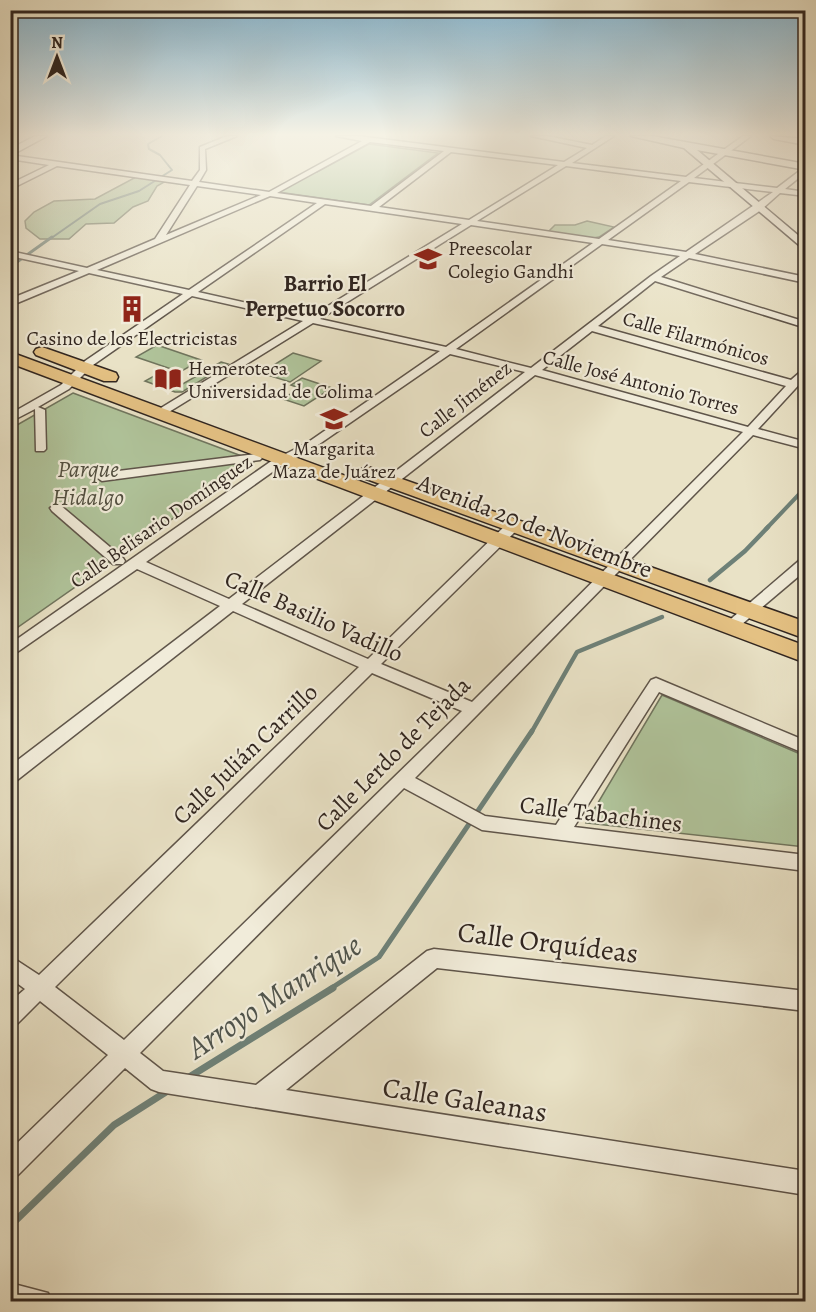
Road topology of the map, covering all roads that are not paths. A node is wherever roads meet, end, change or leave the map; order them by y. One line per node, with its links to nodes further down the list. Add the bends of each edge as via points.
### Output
1 (187, 197): 15 (street)
2 (264, 197): 15 (street)
3 (296, 197): 10 (street)
4 (388, 197): 12 (street)
5 (513, 197): 13 (street)
6 (661, 197): 16 (street, Calle Belisario Domínguez)
7 (750, 197): 11 (main road)
8 (754, 197): 11 (main road)
9 (772, 197): 11 (street, Calle Jiménez)
10 (325, 201): 12 (street); 23 (street)
11 (761, 205): 14 (main road); 17 (main road); 19 (street, Calle Jiménez)
12 (374, 208): 13 (street)
13 (471, 222): 16 (street); 25 (street)
14 (806, 237)
15 (158, 241): 20 (street)
16 (600, 241): 19 (street); 29 (street, Calle Belisario Domínguez)
17 (806, 248)
18 (10, 253): 20 (street, Calle José Antonio Torres)
19 (687, 255): 21 (street, Calle Jiménez); 22 (street)
20 (88, 270): 23 (street, Calle José Antonio Torres); 24 (street)
21 (654, 278): 26 (street); 27 (street, Calle Jiménez)
22 (806, 280)
23 (194, 292): 25 (street, Calle José Antonio Torres); 33 (street)
24 (10, 303)
25 (312, 320): 29 (street, Calle José Antonio Torres); 35 (street)
26 (806, 325)
27 (590, 327): 32 (street, Calle Jiménez); 34 (street, Calle Filarmónicos)
28 (10, 340): 33 (main road, Avenida 20 de Noviembre)
29 (447, 350): 32 (street, Calle José Antonio Torres); 42 (street, Calle Belisario Domínguez)
30 (10, 357): 33 (main road, Avenida 20 de Noviembre)
31 (806, 370): 34 (street, Calle Lerdo de Tejada)
32 (533, 371): 39 (street, Calle José Antonio Torres); 46 (street, Calle Jiménez)
33 (78, 374): 35 (main road, Avenida 20 de Noviembre); 37 (main road, Avenida 20 de Noviembre); 38 (street, via 65,387)
34 (792, 384): 39 (street, Calle Lerdo de Tejada)
35 (178, 402): 37 (street); 42 (main road, Avenida 20 de Noviembre)
36 (40, 410): 41 (street)
37 (160, 413): 44 (main road, Avenida 20 de Noviembre)
38 (10, 419)
39 (750, 431): 40 (street, Calle José Antonio Torres); 52 (street, Calle Lerdo de Tejada)
40 (806, 447)
41 (40, 449)
42 (302, 450): 44 (street, Calle Belisario Domínguez); 46 (main road, Avenida 20 de Noviembre)
43 (256, 458): 45 (street)
44 (284, 459): 46 (main road, Avenida 20 de Noviembre); 51 (street, Calle Belisario Domínguez)
45 (102, 477)
46 (383, 488): 48 (main road, Avenida 20 de Noviembre); 54 (street, Calle Jiménez)
47 (56, 508): 49 (street)
48 (506, 533): 52 (main road, Avenida 20 de Noviembre); 53 (main road, Avenida 20 de Noviembre); 60 (street, Calle Julián Carrillo)
49 (118, 561)
50 (806, 562): 55 (street)
51 (136, 563): 54 (street, Calle Basilio Vadillo); 58 (street, Calle Belisario Domínguez)
52 (618, 564): 53 (street, Calle Lerdo de Tejada); 55 (main road, Avenida 20 de Noviembre)
53 (602, 579): 56 (main road, Avenida 20 de Noviembre); 61 (street, Calle Lerdo de Tejada)
54 (232, 604): 60 (street, Calle Basilio Vadillo); 63 (street, Calle Jiménez)
55 (748, 611): 56 (street); 57 (main road, Avenida 20 de Noviembre)
56 (730, 627): 59 (main road, Avenida 20 de Noviembre)
57 (806, 631)
58 (10, 652)
59 (806, 655)
60 (370, 666): 61 (street, Calle Basilio Vadillo); 68 (street, Calle Julián Carrillo)
61 (474, 709): 64 (street, Calle Lerdo de Tejada)
62 (806, 748): 65 (street, via 656,684)
63 (10, 776)
64 (402, 778): 65 (street, Calle Tabachines, via 474,819); 71 (street, Calle Lerdo de Tejada)
65 (560, 833): 66 (street, Calle Tabachines)
66 (806, 862)
67 (10, 965): 68 (street, Calle Galeanas)
68 (40, 988): 70 (street, Calle Julián Carrillo); 71 (street, Calle Galeanas)
69 (806, 1001): 72 (street, Calle Orquídeas, via 434,958)
70 (10, 1017)
71 (123, 1054): 72 (street, Calle Galeanas, via 159,1081); 73 (street, Calle Lerdo de Tejada)
72 (259, 1097): 74 (street, Calle Galeanas)
73 (10, 1167)
74 (806, 1183)
75 (10, 1296): 76 (street)
76 (39, 1302)

